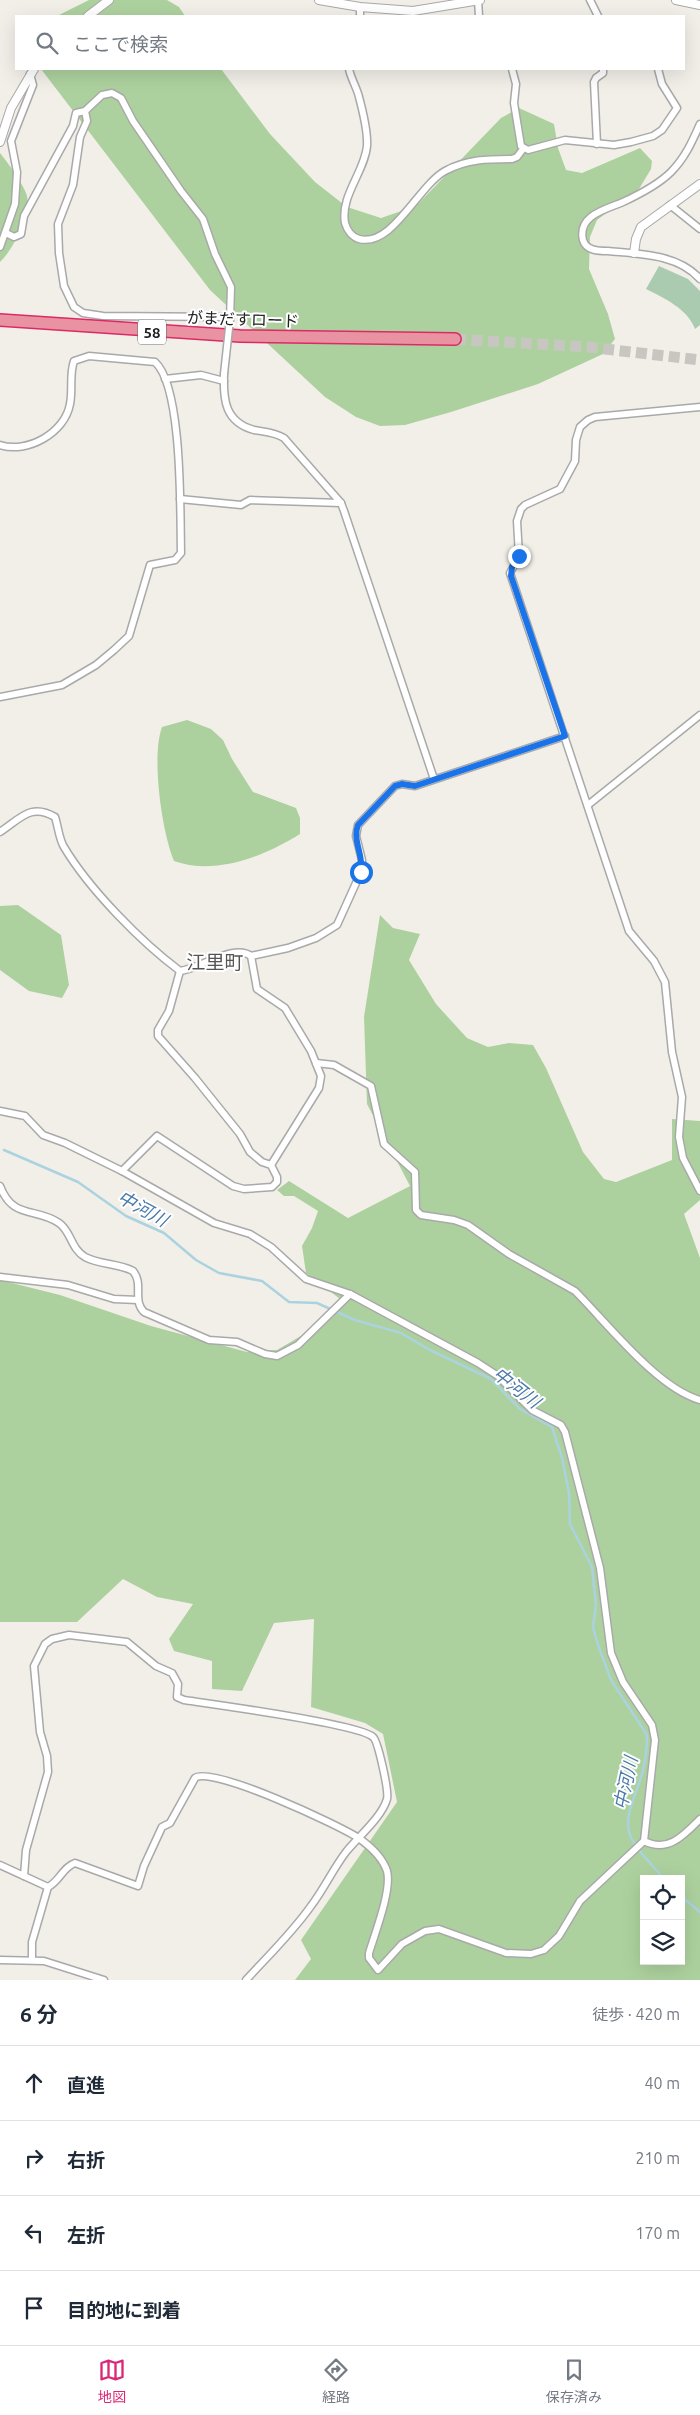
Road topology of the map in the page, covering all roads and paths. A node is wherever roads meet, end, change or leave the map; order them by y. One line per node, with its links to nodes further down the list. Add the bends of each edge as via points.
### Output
1 (109, 0): 8 (street)
2 (318, 0): 7 (street)
3 (479, 0): 7 (street, via 413,11); 10 (street)
4 (590, 0): 11 (street)
5 (676, 0): 6 (street)
6 (700, 5)
7 (360, 7): 9 (street)
8 (89, 15)
9 (360, 15)
10 (479, 15)
11 (598, 15)
12 (349, 70): 21 (street, via 367,139 365,156 352,185 345,218 348,229 357,239 372,240 390,230 445,171 474,160 512,159)
13 (512, 70): 21 (street, via 516,84 514,103)
14 (603, 70): 20 (street, via 594,82)
15 (658, 70): 20 (street, via 662,84 677,108 662,130 631,142)
16 (32, 71): 19 (street, via 11,108); 25 (street, via 33,85 11,141 17,194)
17 (85, 111): 25 (street, via 76,113 73,126 24,216 21,234 14,237); 29 (street, via 102,95 112,93 121,98 203,220 230,287); 29 (street, via 87,121 80,137 73,185 58,232 62,276 74,307 84,313 103,316)
18 (700, 124): 27 (street, via 687,152 670,174 623,202 596,212 585,225 582,237 588,248)
19 (0, 142)
20 (597, 144): 21 (street, via 565,140)
21 (523, 149)
22 (700, 184): 23 (street)
23 (670, 205): 24 (street); 27 (street, via 641,227)
24 (700, 229)
25 (6, 233): 26 (street)
26 (0, 246)
27 (634, 253): 28 (street, via 671,260 691,270)
28 (700, 279)
29 (230, 318): 32 (street, bridge)
30 (0, 320): 31 (highway, がまだすロード / 58, via 140,331 305,338)
31 (455, 339)
32 (224, 378): 33 (street); 37 (street, via 224,401 231,417 244,426 284,438)
33 (165, 379): 35 (street, via 155,362 80,358 74,361 71,370 70,404 58,427 36,442 18,447); 36 (street, via 177,428)
34 (700, 407): 40 (street, via 588,420 577,434 575,461 560,489 525,505 518,515 519,552 511,576)
35 (0, 445)
36 (180, 499): 37 (street, via 241,505 250,500); 38 (street, via 181,554 175,560 150,565 129,636 96,665 62,685)
37 (341, 503): 41 (street)
38 (0, 697)
39 (700, 714): 42 (street)
40 (565, 736): 41 (street); 42 (street)
41 (434, 779): 44 (street, via 415,786 395,786 358,825 356,836 362,860 361,872 337,925 316,938)
42 (588, 805): 51 (street, via 630,931 654,961 665,982 672,1052 682,1097 679,1137 683,1158)
43 (0, 832): 45 (street, via 31,811 43,810 55,817 63,846 93,885 112,908)
44 (251, 956): 45 (street, via 240,952 216,958 192,970); 46 (street, via 257,989 285,1008)
45 (180, 971): 48 (street, via 158,1036 196,1078 240,1134 250,1152)
46 (316, 1063): 48 (street, via 321,1076 319,1088); 55 (street, via 334,1065 371,1086 384,1144 415,1172 416,1210 421,1216 468,1225 509,1254 566,1285 652,1370 682,1394)
47 (0, 1111): 49 (street, via 25,1116 44,1135)
48 (271, 1166): 49 (street, via 277,1177 275,1186 244,1189 233,1186 157,1136)
49 (122, 1171): 53 (street, via 214,1223 250,1234 271,1247 306,1279)
50 (0, 1186): 54 (street, via 6,1199 17,1208 60,1224 74,1248 85,1257 133,1271 138,1280)
51 (700, 1191)
52 (0, 1277): 54 (street, via 68,1285 114,1299)
53 (350, 1294): 54 (street, via 291,1350 277,1356 270,1356 244,1343 217,1342 194,1335 148,1314 141,1309); 58 (street, via 478,1363 498,1376 532,1410 561,1425 565,1432 600,1568 611,1653 623,1682 655,1732)
54 (138, 1300)
55 (700, 1400)
56 (700, 1819): 58 (street, via 668,1845)
57 (359, 1839): 58 (street, via 377,1856 387,1874 387,1886 369,1953 378,1970 402,1944 425,1931 439,1929 506,1953 531,1954 544,1950 559,1936 584,1896); 60 (street, via 385,1804 388,1794 377,1743 370,1734 333,1724 184,1700 178,1697 178,1684 172,1673 156,1666 127,1642 69,1635 45,1644 34,1666 40,1732 48,1772 30,1835); 61 (street, via 326,1820 235,1782 199,1775 170,1823 162,1827 138,1886 75,1863); 65 (street, via 338,1863 313,1905)
58 (640, 1845)
59 (0, 1865): 60 (street)
60 (24, 1876): 61 (street)
61 (48, 1887): 63 (street, via 32,1942)
62 (0, 1960): 63 (street)
63 (32, 1960): 64 (street)
64 (99, 1979)
65 (246, 1980)

